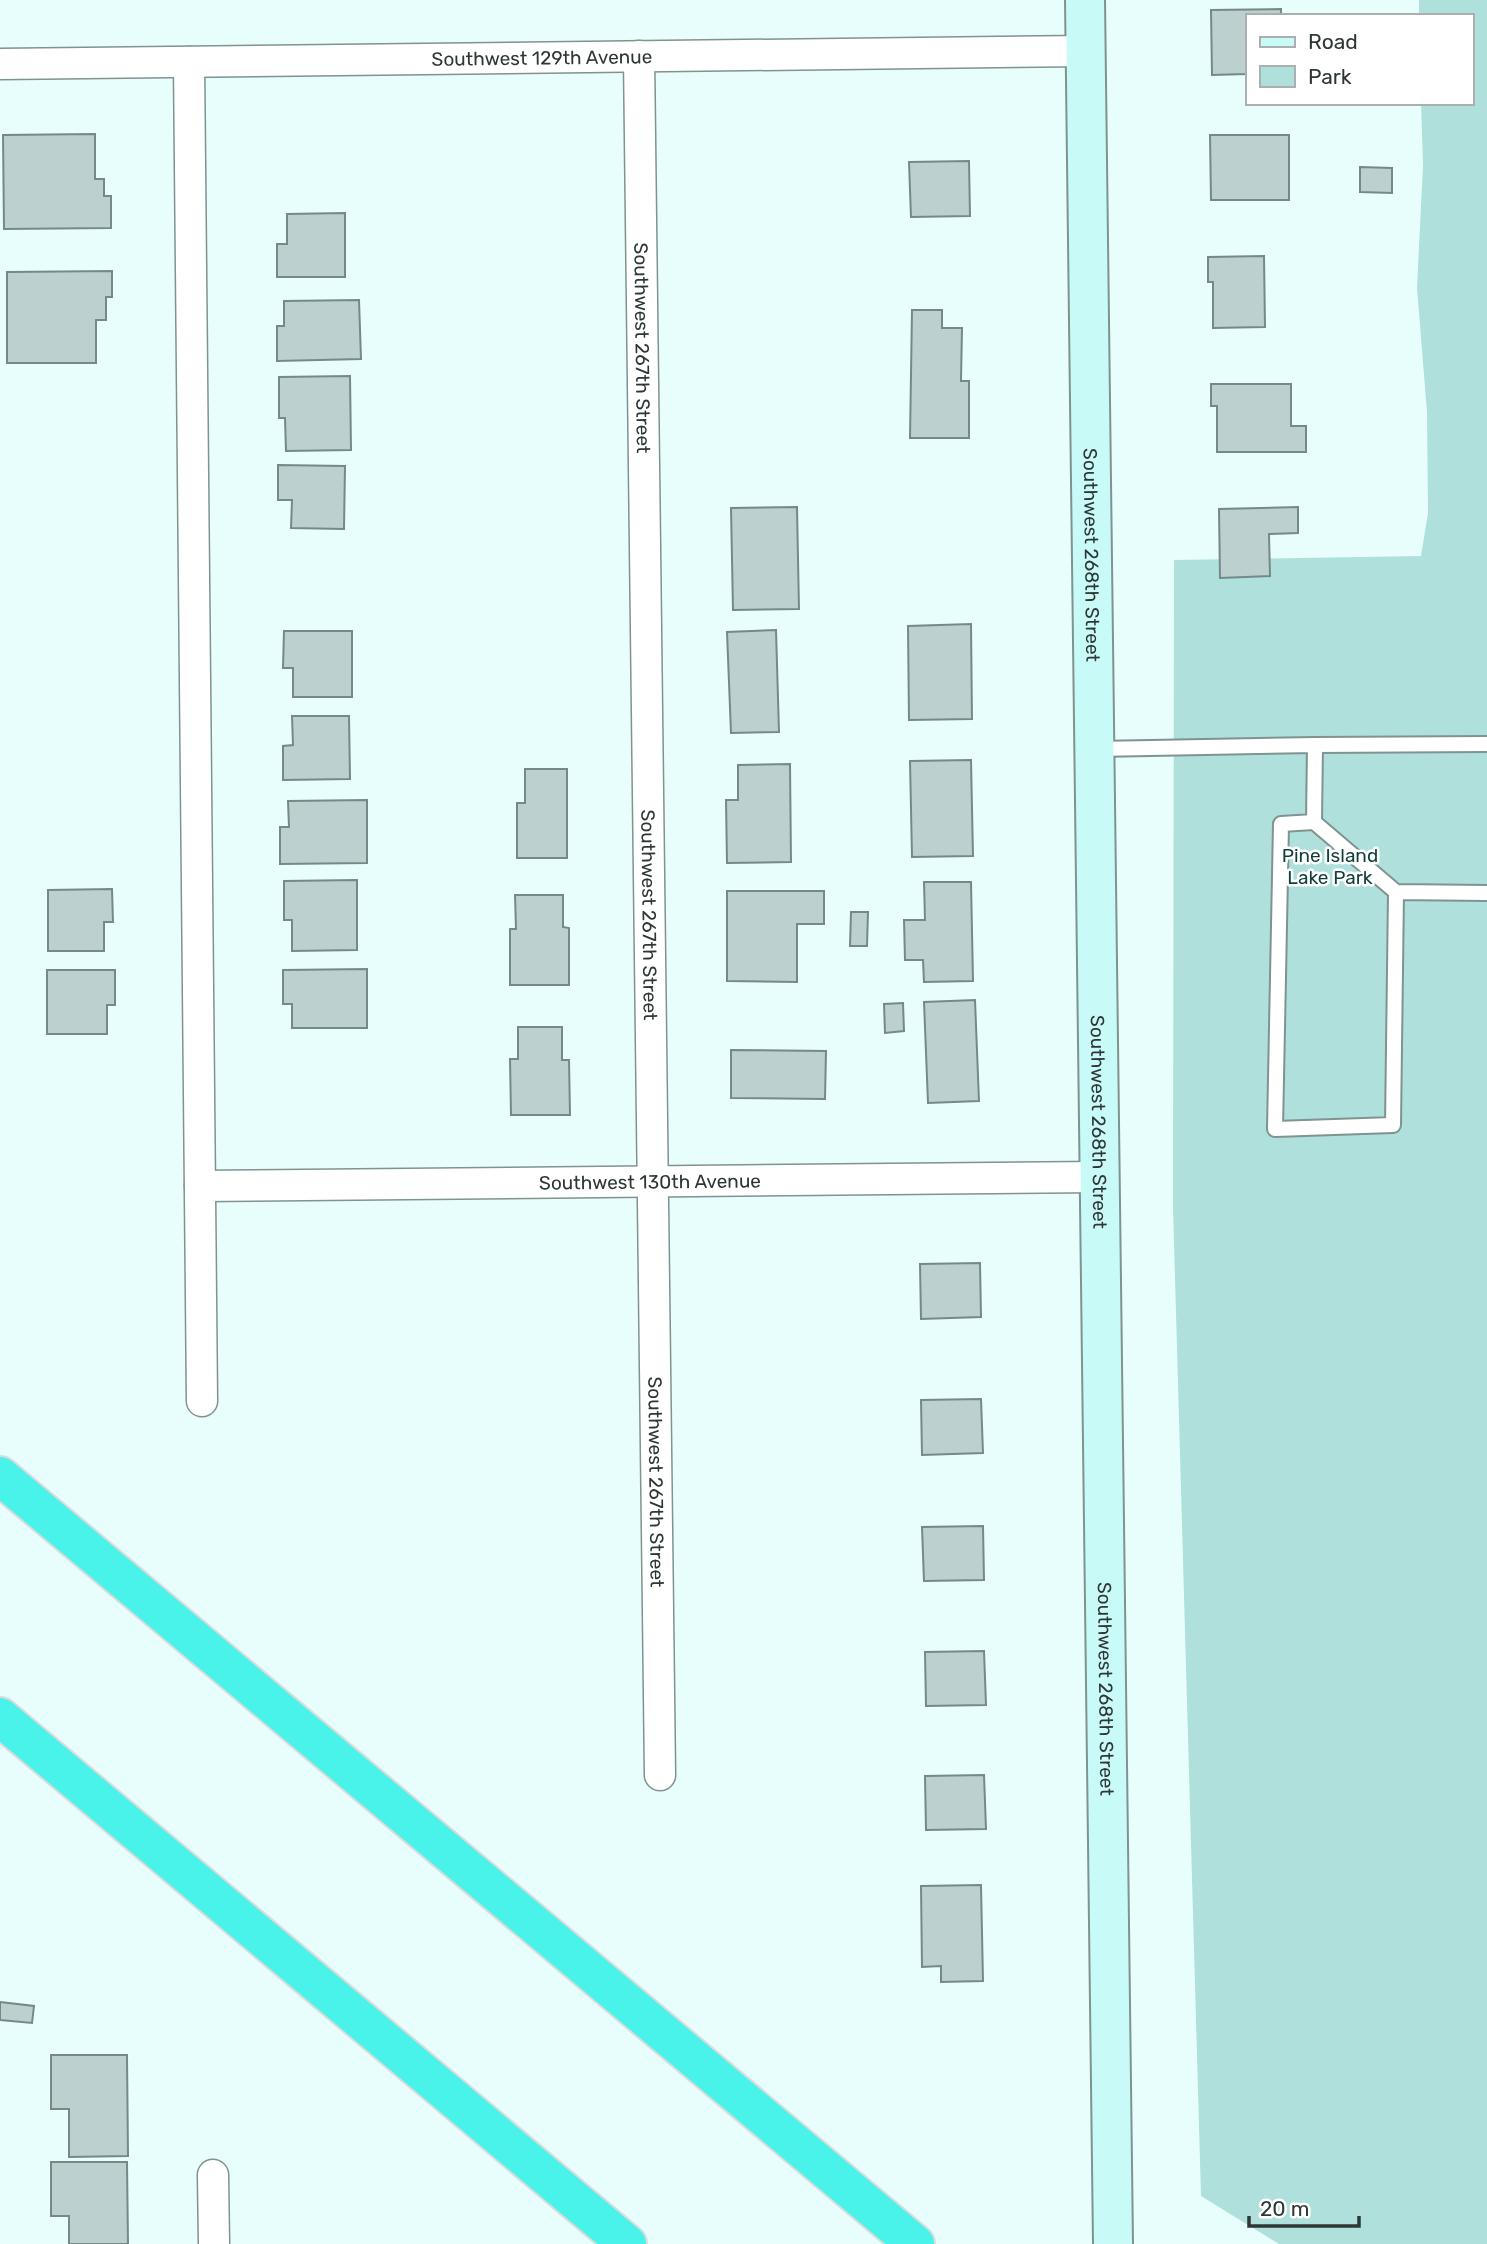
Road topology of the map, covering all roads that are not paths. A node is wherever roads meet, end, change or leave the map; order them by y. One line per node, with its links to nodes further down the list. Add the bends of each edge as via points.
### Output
1 (1085, 0): 2 (main road, Southwest 268th Street)
2 (1086, 51): 3 (street, Southwest 129th Avenue); 8 (main road, Southwest 268th Street)
3 (639, 56): 4 (street, Southwest 129th Avenue); 13 (street, Southwest 267th Street)
4 (189, 62): 5 (street, Southwest 129th Avenue); 14 (street)
5 (0, 64)
6 (1487, 744): 7 (lane)
7 (1315, 745): 8 (lane); 9 (lane)
8 (1094, 749): 12 (main road, Southwest 268th Street)
9 (1314, 822): 10 (lane); 10 (lane, via 1281,824 1275,1129 1393,1125)
10 (1396, 892): 11 (lane)
11 (1487, 893)
12 (1099, 1177): 13 (street, Southwest 130th Avenue); 23 (main road, Southwest 268th Street)
13 (653, 1182): 14 (street, Southwest 130th Avenue); 18 (street, Southwest 267th Street)
14 (200, 1186): 15 (street)
15 (202, 1402)
16 (0, 1476): 22 (highway)
17 (0, 1717): 21 (highway)
18 (660, 1775)
19 (213, 2175): 20 (street)
20 (214, 2244)
21 (627, 2244)
22 (915, 2244)
23 (1113, 2244)

